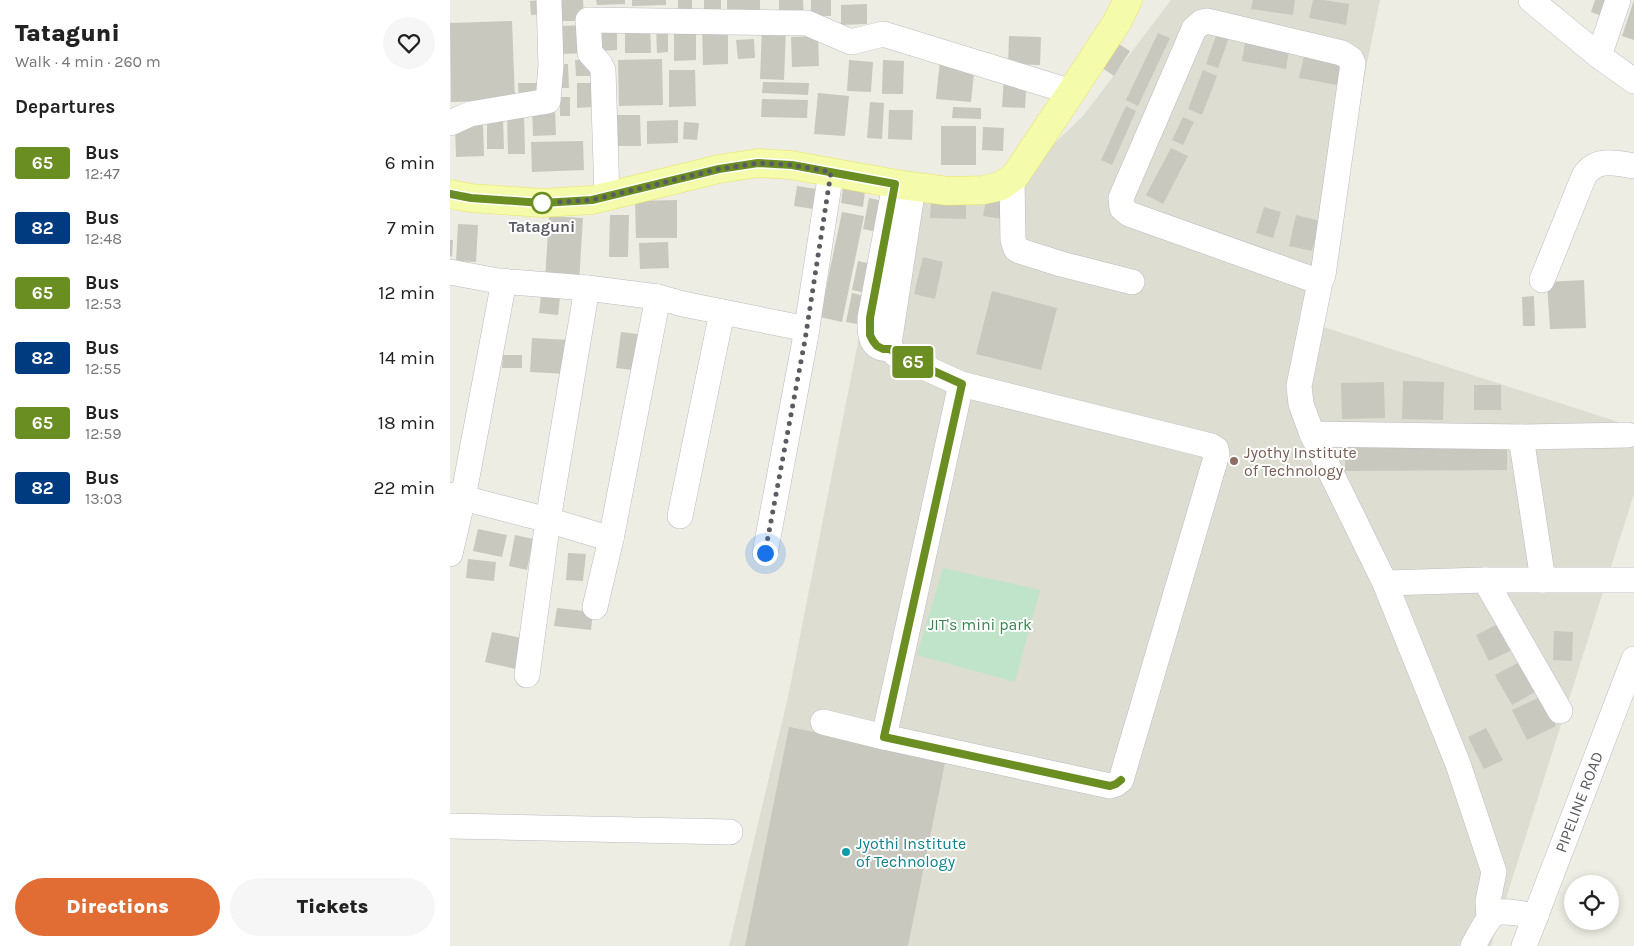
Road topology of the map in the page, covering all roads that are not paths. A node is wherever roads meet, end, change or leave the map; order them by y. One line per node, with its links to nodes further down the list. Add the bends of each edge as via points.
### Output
1 (549, 0): 8 (street, via 551,65 548,101 470,114)
2 (1128, 0): 7 (main road)
3 (1530, 0): 5 (street)
4 (1618, 0): 5 (street)
5 (1599, 56): 6 (street)
6 (1634, 81)
7 (1072, 92): 11 (main road); 14 (street, via 884,34 856,42 847,41 807,22 588,20 590,53 603,70)
8 (450, 123)
9 (1634, 166): 16 (street, via 1608,163 1589,169)
10 (831, 172): 12 (main road); 14 (main road, via 758,163 719,169); 23 (street)
11 (1012, 178): 12 (main road, via 1001,186 984,190 948,191); 18 (street, via 1016,249)
12 (904, 185): 24 (street, via 890,349)
13 (450, 194): 14 (main road, via 542,203)
14 (607, 197)
15 (450, 272): 17 (street)
16 (1542, 280)
17 (504, 281): 20 (street); 28 (street)
18 (1132, 282)
19 (1320, 282): 19 (street, via 1129,214 1122,208 1121,198 1194,29 1202,22 1342,53 1351,59); 25 (street, via 1299,386 1301,404)
20 (588, 288): 21 (street); 30 (street)
21 (658, 297): 22 (street); 31 (street)
22 (722, 312): 23 (street); 29 (street)
23 (807, 329): 32 (street)
24 (962, 384): 43 (street); 43 (street, via 1211,446 1217,454 1121,780 1110,786)
25 (1312, 434): 27 (street); 37 (street)
26 (1628, 435): 27 (street)
27 (1521, 437): 35 (street)
28 (456, 497): 30 (street); 33 (street)
29 (680, 516)
30 (548, 520): 31 (street); 40 (street)
31 (611, 539): 38 (street)
32 (765, 553)
33 (450, 554)
34 (1485, 580): 35 (street); 37 (street); 41 (street)
35 (1543, 580): 36 (street)
36 (1634, 580)
37 (1385, 583): 47 (street, via 1458,764 1494,872 1488,902)
38 (595, 607)
39 (1634, 659): 46 (street, PIPELINE ROAD)
40 (527, 674)
41 (1560, 711)
42 (823, 722): 43 (street)
43 (884, 737)
44 (450, 826): 45 (street)
45 (730, 832)
46 (1536, 916): 47 (street, via 1500,911); 49 (street, PIPELINE ROAD)
47 (1489, 918): 48 (street)
48 (1474, 946)
49 (1524, 946)

